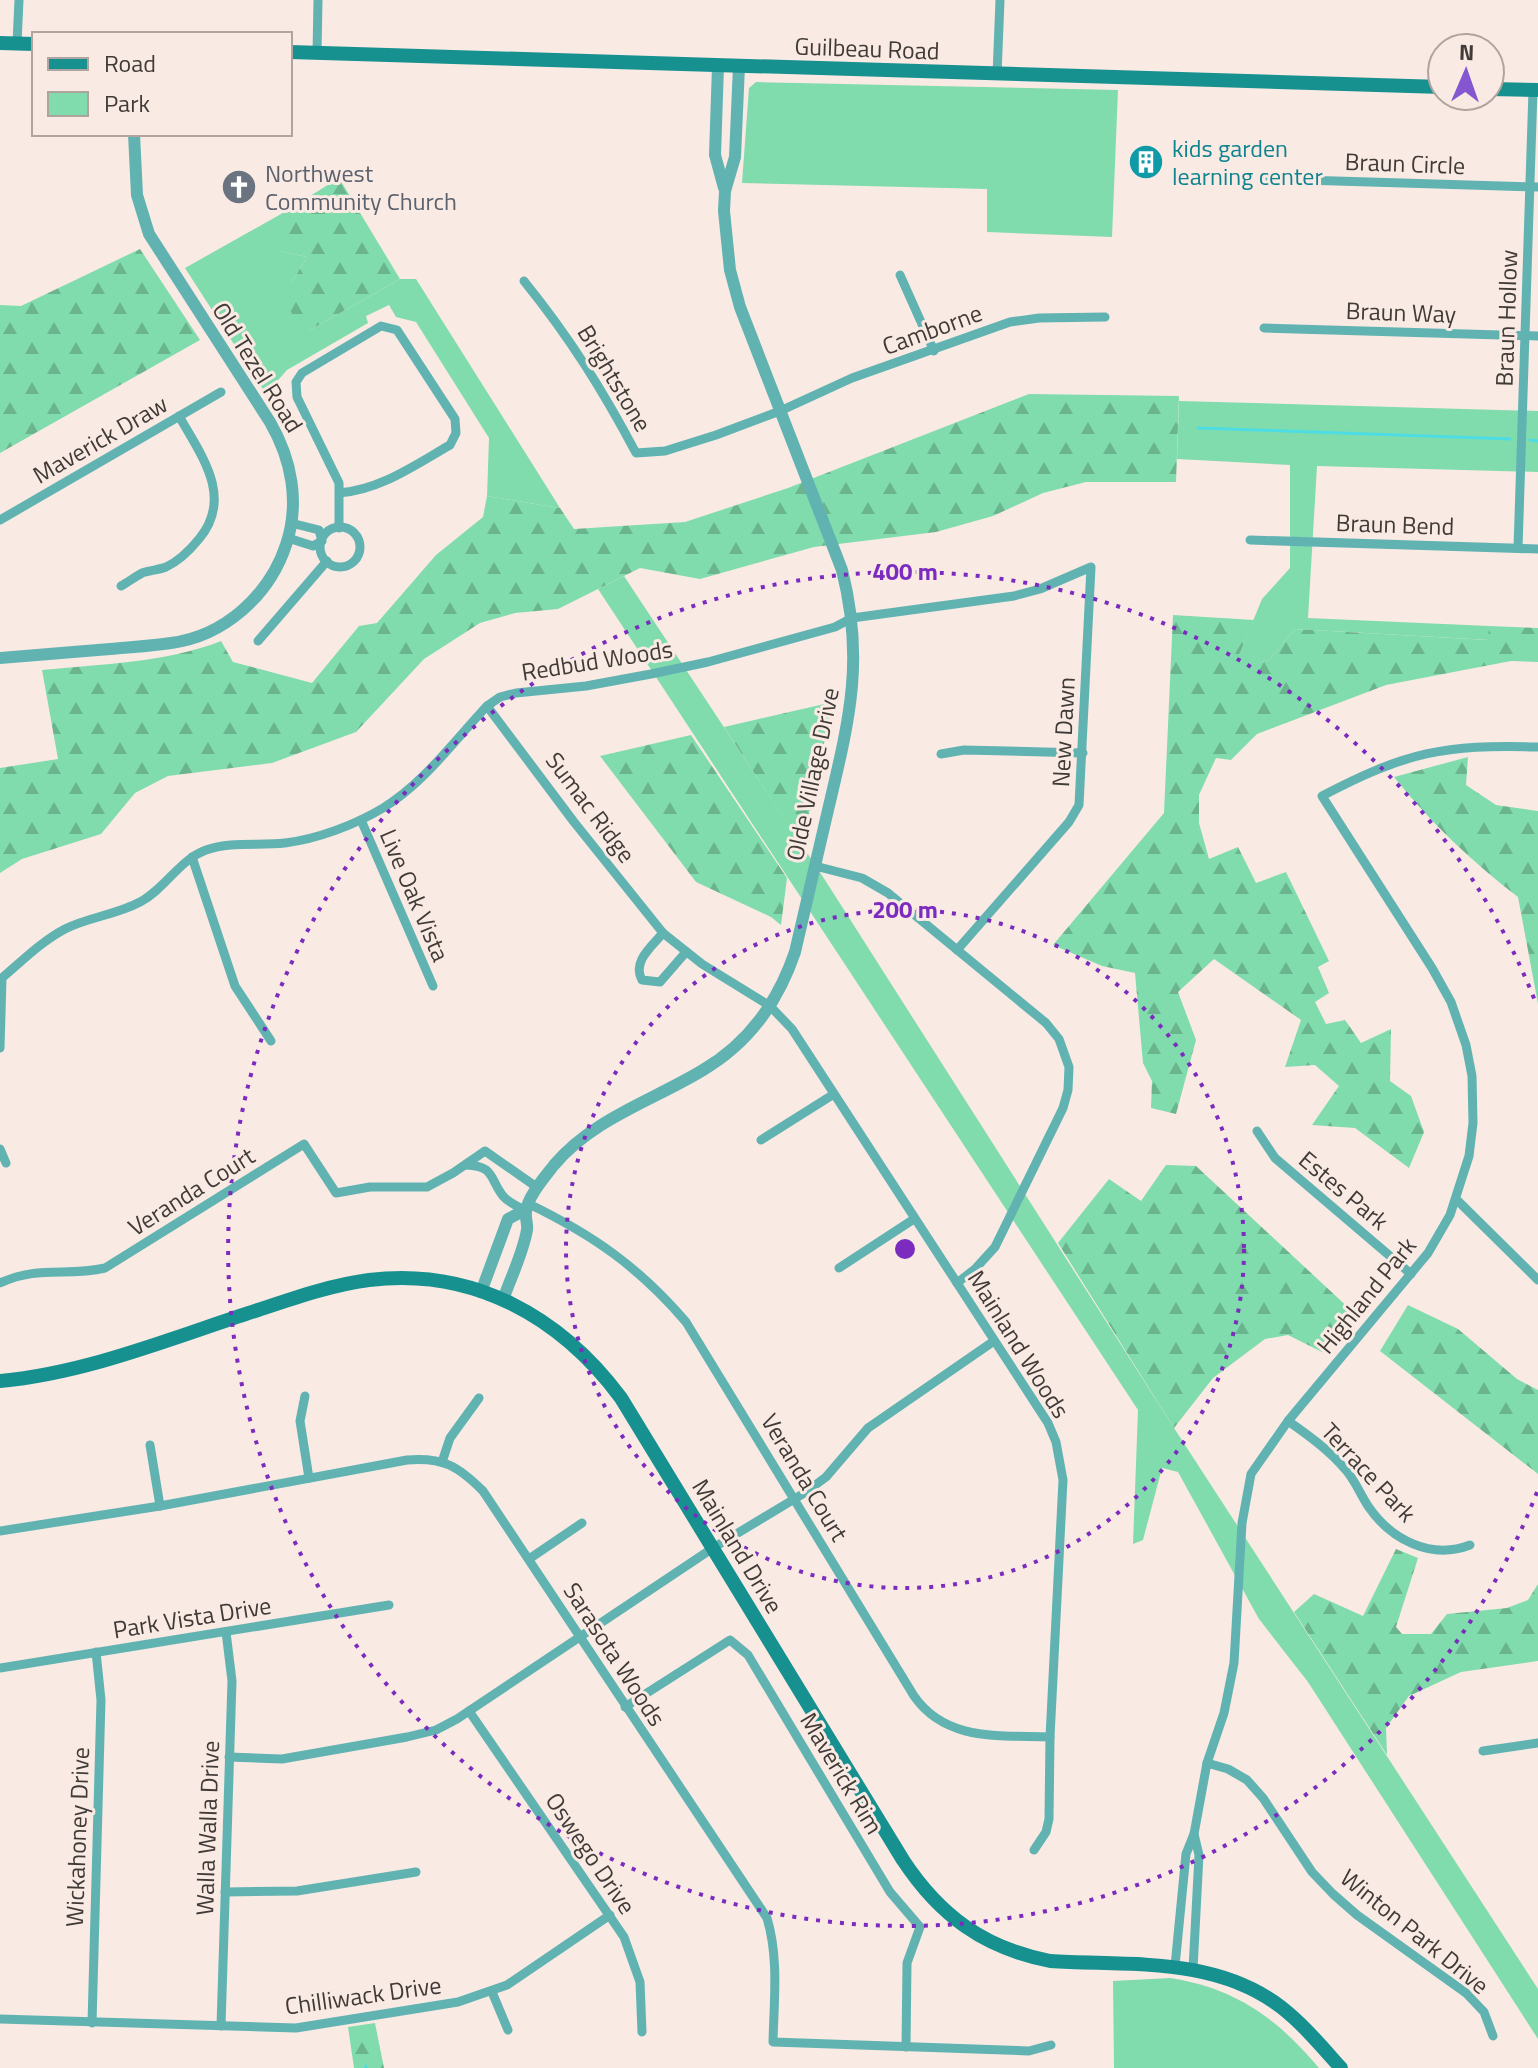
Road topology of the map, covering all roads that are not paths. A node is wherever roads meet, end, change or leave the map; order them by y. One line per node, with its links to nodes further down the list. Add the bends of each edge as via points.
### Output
1 (19, 0): 5 (street)
2 (318, 0): 8 (street)
3 (1000, 0): 11 (street)
4 (0, 43): 5 (main road)
5 (17, 43): 6 (main road)
6 (32, 44)
7 (292, 52): 8 (main road, Guilbeau Road)
8 (317, 53): 9 (main road, Guilbeau Road)
9 (718, 66): 10 (main road, Guilbeau Road); 18 (street, Olde Village Drive, via 715,155)
10 (739, 66): 11 (main road, Guilbeau Road); 18 (street, Olde Village Drive, via 735,157)
11 (997, 75): 12 (main road, Guilbeau Road)
12 (1426, 87)
13 (1506, 89): 14 (main road)
14 (1535, 90): 17 (street, Braun Hollow)
15 (134, 136): 31 (street, Old Tezel Road, via 137,195 149,234 277,435 291,478)
16 (1270, 179): 17 (street, Braun Circle)
17 (1534, 187): 23 (street, Braun Hollow)
18 (725, 191): 27 (street, Olde Village Drive, via 734,291)
19 (900, 275): 25 (street)
20 (524, 281): 27 (street, Brightstone, via 565,331 636,453 665,451)
21 (1105, 317): 25 (street, Camborne, via 1025,319)
22 (1264, 328): 23 (street, Braun Way)
23 (1525, 336): 24 (street, Braun Way); 36 (street, Braun Hollow)
24 (1538, 336)
25 (934, 351): 27 (street, Camborne, via 852,378)
26 (221, 392): 28 (street, Maverick Draw)
27 (780, 411): 41 (street, Olde Village Drive, via 842,570)
28 (179, 416): 30 (street, Maverick Draw); 40 (street, via 214,481 213,514 185,555)
29 (339, 493): 29 (street, via 327,453 297,397 296,382 302,373 381,326 397,330 455,419 456,433 450,445 378,485); 32 (street)
30 (0, 520)
31 (291, 523): 33 (street, Old Tezel Road); 35 (street, via 319,530)
32 (339, 528): 35 (street); 38 (street, via 354,534 360,552 347,566)
33 (288, 538): 35 (street, via 313,546); 43 (street, Old Tezel Road, via 261,592 240,613 200,636)
34 (1250, 540): 36 (street, Braun Bend)
35 (322, 541): 38 (street)
36 (1518, 548): 37 (street, Braun Bend)
37 (1538, 549)
38 (327, 561): 42 (street)
39 (1091, 567): 41 (street, Redbud Woods, via 1014,596); 46 (street, New Dawn)
40 (121, 586)
41 (852, 618): 44 (street, Redbud Woods, via 708,662 586,686 516,693); 50 (street, Olde Village Drive, via 851,709)
42 (258, 641)
43 (0, 658)
44 (487, 706): 48 (street, Redbud Woods, via 417,781); 51 (street, Sumac Ridge)
45 (1538, 747): 65 (street, Highland Park, via 1484,745 1432,751 1385,765 1322,796 1432,968 1466,1045 1474,1096 1469,1156)
46 (1083, 753): 47 (street); 52 (street, New Dawn, via 1074,815)
47 (941, 754)
48 (361, 820): 49 (street, Redbud Woods, via 286,843 219,846); 54 (street, Live Oak Vista)
49 (192, 857): 56 (street, via 232,979); 57 (street, Redbud Woods, via 152,895 63,930 2,978)
50 (815, 866): 52 (street, via 876,885); 55 (street, Olde Village Drive, via 787,977)
51 (663, 933): 53 (street, Sumac Ridge); 53 (street, via 640,962 642,980 660,982)
52 (957, 950): 72 (street, via 1046,1023 1059,1039 1069,1067 1063,1108 999,1241)
53 (686, 952): 55 (street, Sumac Ridge)
54 (433, 986)
55 (770, 1006): 58 (street, Mainland Woods, via 792,1029); 64 (street, Olde Village Drive, via 752,1031 720,1059 580,1140)
56 (271, 1041)
57 (0, 1048)
58 (834, 1094): 60 (street); 67 (street, Mainland Woods)
59 (1257, 1131): 69 (street, Estes Park, via 1275,1158)
60 (761, 1140)
61 (0, 1149): 62 (street)
62 (6, 1163)
63 (466, 1165): 64 (street, Veranda Court, via 485,1151); 66 (street, Veranda Court, via 491,1172 509,1202); 71 (street, Veranda Court, via 427,1187 336,1193 304,1144 105,1268 31,1271)
64 (538, 1188): 66 (street, Olde Village Drive)
65 (1456, 1199): 69 (street, Highland Park); 70 (street)
66 (527, 1207): 73 (street, Olde Village Drive, via 508,1219); 74 (street, Olde Village Drive, via 528,1228); 83 (street, Veranda Court, via 599,1241 667,1299 704,1347)
67 (914, 1219): 68 (street); 72 (street, Mainland Woods)
68 (839, 1268)
69 (1411, 1274): 79 (street, Highland Park)
70 (1538, 1280)
71 (0, 1283)
72 (957, 1283): 75 (street, Mainland Woods)
73 (481, 1292): 74 (main road, Mainland Drive); 76 (main road, Mainland Drive, via 425,1280 368,1280 319,1290 60,1372)
74 (503, 1300): 88 (main road, Mainland Drive, via 546,1322 591,1360 621,1398)
75 (994, 1341): 83 (street, via 868,1428 826,1477); 97 (street, Mainland Woods, via 1048,1423 1061,1461)
76 (0, 1381)
77 (305, 1396): 82 (street, via 300,1421)
78 (479, 1398): 81 (street, via 450,1438)
79 (1288, 1421): 87 (street, Terrace Park, via 1342,1466 1394,1534 1440,1552); 101 (street, Highland Park, via 1251,1474 1244,1500 1234,1663)
80 (150, 1445): 84 (street)
81 (442, 1462): 82 (street, via 407,1460); 89 (street, Sarasota Woods, via 483,1491)
82 (309, 1478): 84 (street)
83 (795, 1499): 88 (street); 97 (street, Veranda Court, via 929,1715 963,1732)
84 (160, 1506): 86 (street)
85 (582, 1523): 89 (street)
86 (0, 1531)
87 (1470, 1545)
88 (713, 1548): 92 (street); 107 (main road, Mainland Drive, via 903,1860 937,1903 985,1940 1027,1956)
89 (529, 1559): 92 (street, Sarasota Woods)
90 (389, 1605): 91 (street, Park Vista Drive)
91 (226, 1632): 93 (street, Park Vista Drive); 100 (street, Walla Walla Drive, via 232,1681)
92 (581, 1635): 95 (street, Sarasota Woods); 96 (street)
93 (96, 1652): 94 (street, Park Vista Drive); 111 (street, Wickahoney Drive, via 101,1700)
94 (0, 1668)
95 (625, 1707): 117 (street, Sarasota Woods, via 767,1918 774,1940 773,2042); 117 (street, Maverick Rim, via 730,1640 748,1655 890,1892 920,1927 907,1963)
96 (469, 1711): 100 (street, via 436,1730 407,1737 282,1759); 106 (street, Oswego Drive)
97 (1050, 1737): 103 (street, Mainland Woods, via 1049,1819)
98 (1538, 1743): 99 (street)
99 (1483, 1751)
100 (229, 1757): 105 (street, Walla Walla Drive)
101 (1207, 1763): 102 (street, Highland Park); 115 (street, Winton Park Drive, via 1247,1780 1333,1894 1466,1993 1484,2012)
102 (1194, 1834): 107 (street, Highland Park, via 1186,1854); 108 (street, Highland Park, via 1199,1855)
103 (1034, 1850)
104 (416, 1872): 105 (street, via 297,1891)
105 (225, 1892): 112 (street, Walla Walla Drive)
106 (610, 1915): 109 (street, Chilliwack Drive); 114 (street, Oswego Drive, via 636,1967)
107 (1175, 1966): 108 (main road, Mainland Drive)
108 (1193, 1969): 118 (main road, Mainland Drive, via 1240,1983 1278,2005)
109 (492, 1992): 112 (street, Chilliwack Drive, via 312,2026); 113 (street)
110 (0, 2019): 111 (street, Chilliwack Drive)
111 (92, 2023): 112 (street, Chilliwack Drive)
112 (221, 2026)
113 (508, 2030)
114 (642, 2032)
115 (1493, 2036)
116 (1051, 2045): 117 (street, Sarasota Woods, via 1029,2051)
117 (906, 2047)
118 (1341, 2068)

